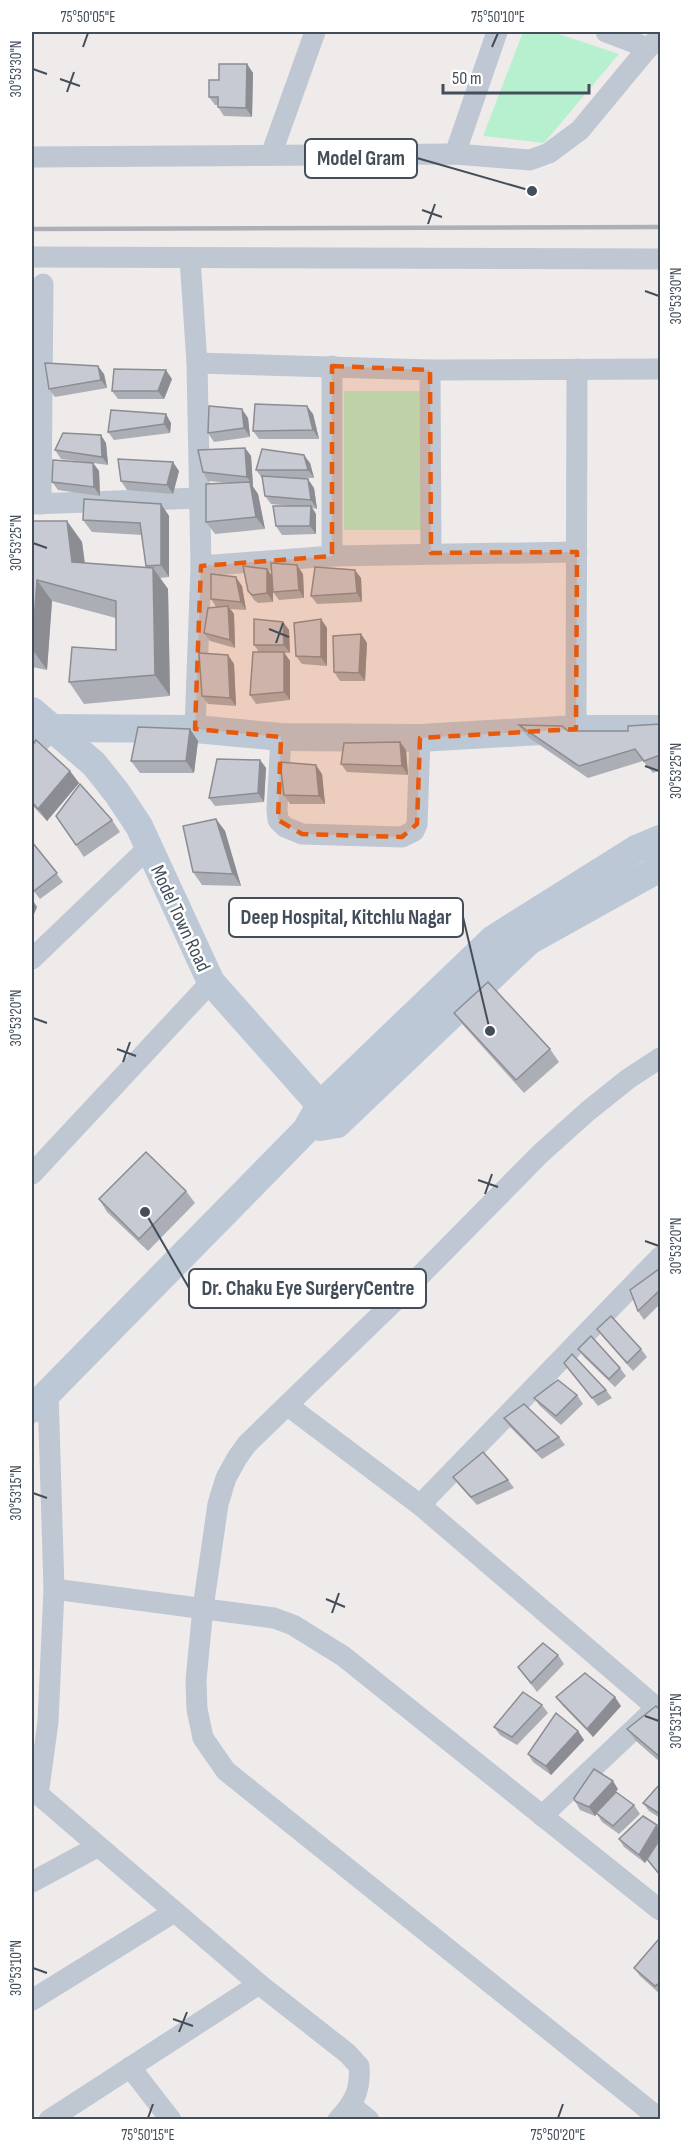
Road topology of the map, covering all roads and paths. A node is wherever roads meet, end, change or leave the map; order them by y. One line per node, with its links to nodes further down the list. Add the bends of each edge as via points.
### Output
1 (315, 32): 6 (street)
2 (497, 32): 5 (street)
3 (606, 32): 4 (street)
4 (654, 42): 5 (street, via 580,130 549,153 530,160)
5 (455, 154): 6 (street)
6 (271, 155): 7 (street)
7 (32, 157)
8 (32, 257): 9 (street)
9 (190, 259): 10 (street); 13 (street)
10 (660, 259)
11 (43, 284): 12 (street)
12 (38, 341): 19 (street)
13 (197, 363): 14 (street); 18 (street)
14 (332, 366): 17 (street); 22 (street)
15 (577, 369): 16 (street); 17 (street); 20 (street)
16 (660, 369)
17 (430, 370): 21 (street)
18 (200, 498): 19 (street); 23 (street)
19 (36, 504)
20 (577, 552): 21 (street); 26 (street)
21 (431, 553): 22 (street)
22 (332, 556): 23 (street)
23 (201, 566): 25 (street)
24 (42, 719): 25 (street); 30 (street); 32 (street, Model Town Road, via 100,771 140,826)
25 (195, 729): 28 (street)
26 (576, 729): 27 (street); 29 (street)
27 (660, 729)
28 (281, 736): 29 (street); 29 (street, via 277,810 278,820 285,827 302,834 402,837 414,831 417,824)
29 (420, 738)
30 (32, 750)
31 (660, 839): 37 (street, via 636,849 493,939)
32 (148, 847): 34 (street); 35 (street, Model Town Road)
33 (660, 868): 37 (street, via 529,941)
34 (32, 959)
35 (211, 982): 37 (street, Model Town Road); 38 (street)
36 (660, 1058): 41 (street, via 628,1079 540,1154)
37 (328, 1114): 40 (street, via 306,1130)
38 (32, 1174)
39 (660, 1257): 42 (street)
40 (40, 1400): 43 (street)
41 (287, 1405): 42 (street); 44 (street, via 247,1444 226,1478 218,1504)
42 (420, 1505): 45 (street)
43 (54, 1589): 44 (street); 46 (street, via 48,1722)
44 (203, 1608): 47 (street, via 274,1618 327,1645); 56 (street, via 197,1709 203,1738 226,1771)
45 (659, 1706): 47 (street)
46 (35, 1792): 48 (street)
47 (542, 1816): 50 (street)
48 (97, 1847): 49 (street); 51 (street)
49 (32, 1882)
50 (660, 1910)
51 (174, 1912): 52 (street); 53 (street)
52 (259, 1984): 54 (street); 55 (street, via 359,2066 358,2088)
53 (32, 2000)
54 (130, 2067): 57 (street); 58 (street)
55 (345, 2113): 59 (street)
56 (660, 2119)
57 (49, 2120)
58 (171, 2120)
59 (369, 2120)

